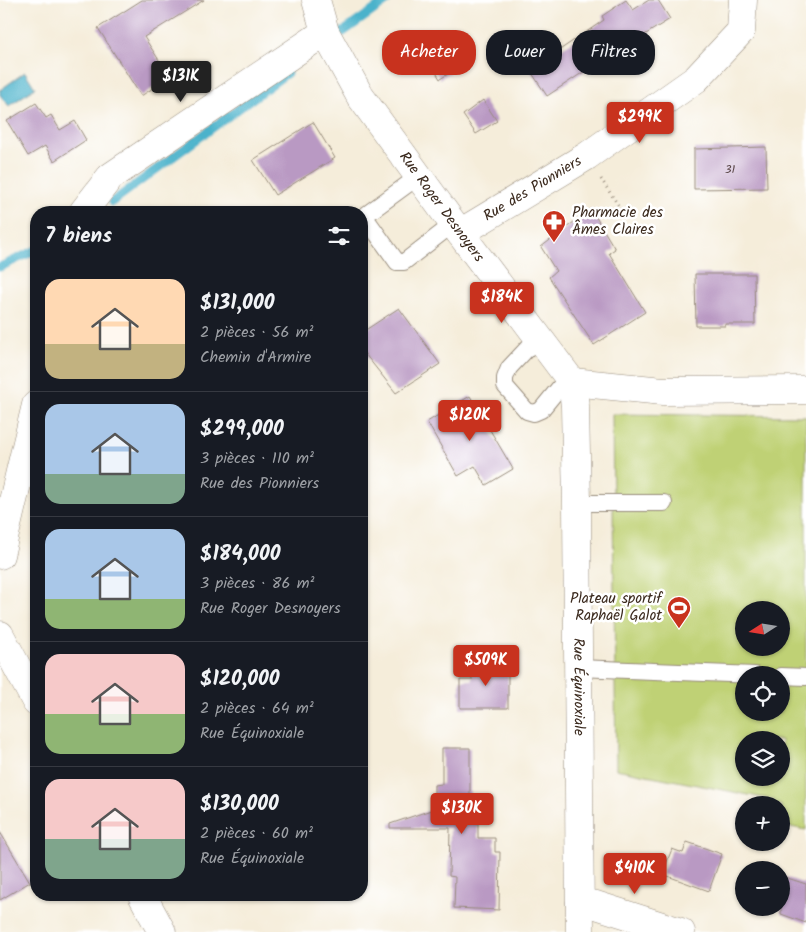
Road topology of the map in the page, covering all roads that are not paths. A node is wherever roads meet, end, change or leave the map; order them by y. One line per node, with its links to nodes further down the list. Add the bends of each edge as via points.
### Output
1 (316, 0): 3 (street, Rue Roger Desnoyers)
2 (744, 0): 8 (street, Rue des Pionniers, via 741,31 696,78 587,156)
3 (325, 32): 4 (street, Rue Roger Desnoyers, via 360,96); 5 (street, via 110,176)
4 (419, 176): 6 (lane); 8 (street, Rue Roger Desnoyers)
5 (88, 206)
6 (368, 213)
7 (368, 221): 8 (lane, via 397,262 404,262)
8 (457, 228): 9 (street, Rue Roger Desnoyers)
9 (538, 338): 10 (street, Rue Roger Desnoyers); 10 (lane, via 509,368 504,378 505,386 527,411 534,413 541,410)
10 (570, 379): 11 (street, via 663,391); 13 (street, Rue Équinoxiale, via 575,406)
11 (806, 390)
12 (30, 430): 15 (street)
13 (577, 503): 14 (lane); 17 (street, Rue Équinoxiale)
14 (664, 503)
15 (0, 555)
16 (0, 635): 21 (street)
17 (578, 668): 18 (lane); 23 (street, Rue Équinoxiale)
18 (735, 674)
19 (790, 676): 20 (lane)
20 (806, 677)
21 (30, 691)
22 (145, 901): 24 (street)
23 (580, 902): 25 (street, Rue Équinoxiale); 26 (street)
24 (162, 932)
25 (580, 932)
26 (680, 932)

